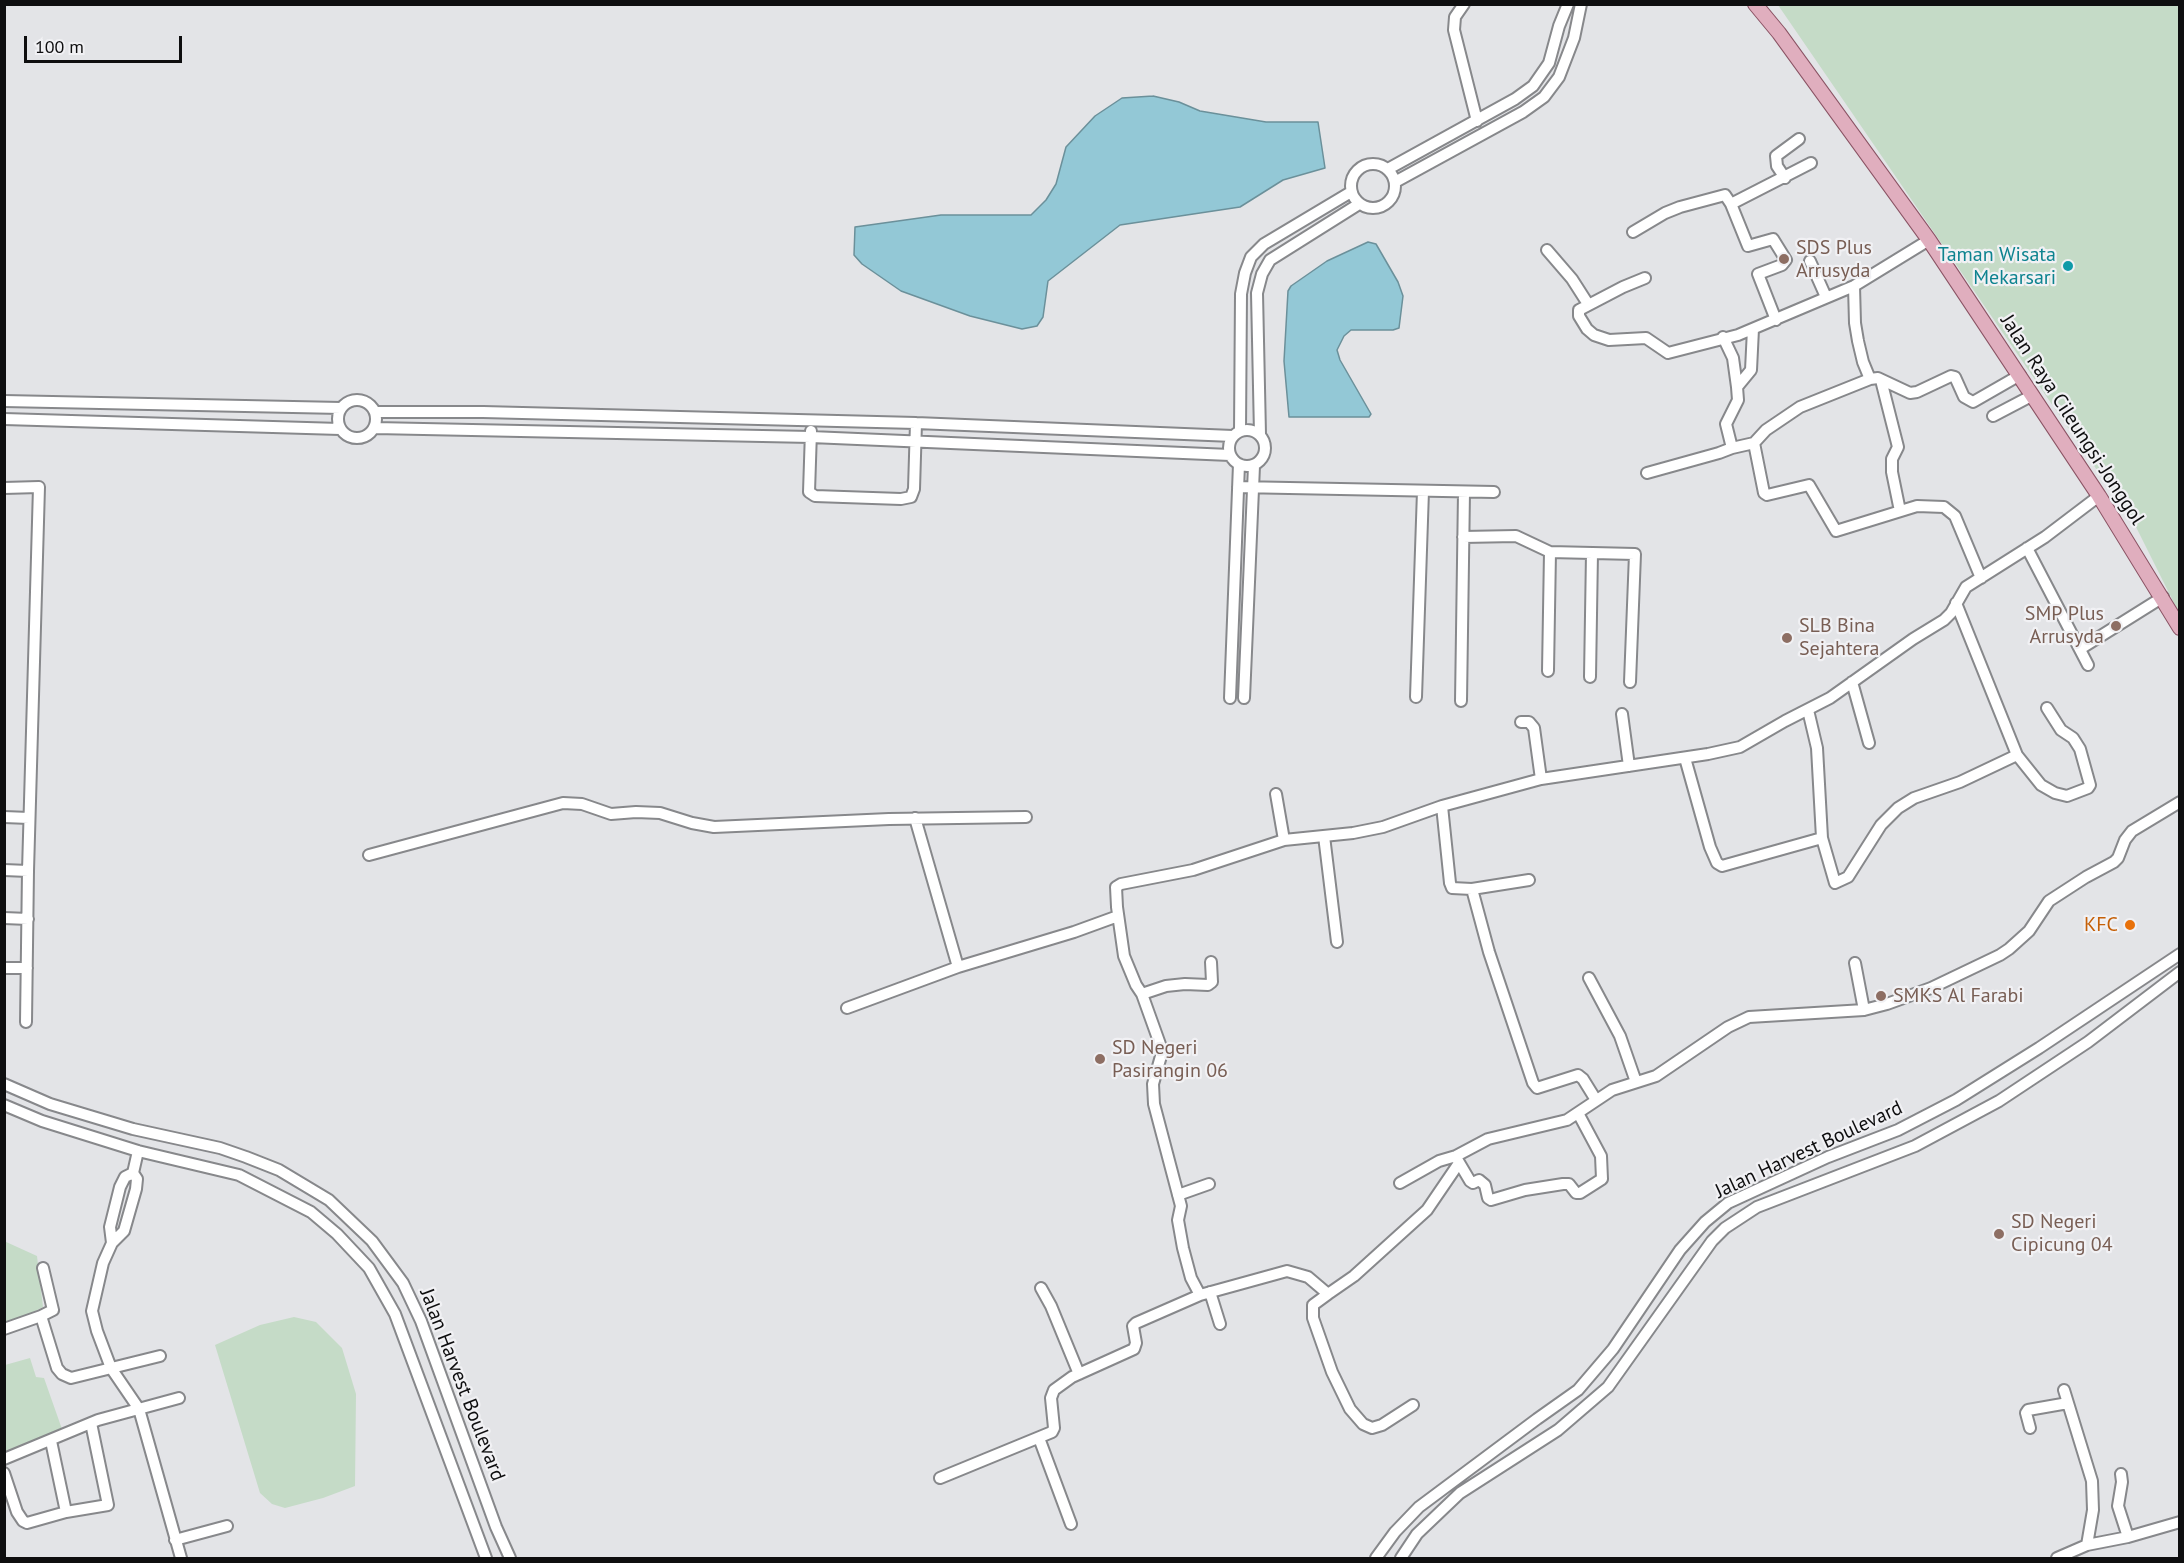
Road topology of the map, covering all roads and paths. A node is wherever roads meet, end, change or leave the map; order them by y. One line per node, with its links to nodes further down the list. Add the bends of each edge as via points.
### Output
1 (1464, 4): 5 (street, via 1455,17 1454,30)
2 (1568, 4): 5 (street, via 1549,63 1533,86)
3 (1581, 4): 10 (street, via 1574,38 1559,77 1544,97)
4 (1755, 4): 15 (main road, Jalan Raya Cileungsi-Jonggol)
5 (1478, 121): 8 (street)
6 (1799, 139): 9 (street, via 1776,156)
7 (1811, 163): 9 (street)
8 (1388, 169): 10 (street); 11 (street, via 1375,164 1361,167 1352,178)
9 (1785, 178): 13 (street)
10 (1395, 182): 12 (street, via 1395,193 1384,206 1369,209)
11 (1351, 192): 12 (street); 38 (street, via 1264,244 1251,257 1241,294)
12 (1359, 204): 39 (street, via 1270,260 1262,274 1257,293)
13 (1731, 204): 14 (street, via 1723,195 1680,207); 22 (street, via 1748,246 1773,239 1786,260 1758,274)
14 (1633, 232)
15 (1929, 240): 19 (street); 25 (main road, Jalan Raya Cileungsi-Jonggol)
16 (1547, 250): 21 (street)
17 (1810, 261): 20 (street)
18 (1645, 278): 21 (street)
19 (1854, 285): 20 (street); 26 (street, via 1858,341 1863,362)
20 (1826, 297): 22 (street)
21 (1588, 304): 24 (street, via 1578,314 1587,329 1600,338 1646,338 1668,353)
22 (1776, 320): 23 (street)
23 (1753, 329): 24 (street); 27 (street, via 1751,370)
24 (1723, 338): 27 (street, via 1733,358)
25 (2020, 375): 26 (street, via 1973,402 1964,397 1951,376 1910,393); 28 (main road, Jalan Raya Cileungsi-Jonggol)
26 (1876, 379): 42 (street, via 1800,407); 55 (street, via 1898,447 1892,459 1892,472)
27 (1737, 387): 43 (street, via 1737,400 1726,424)
28 (2033, 395): 32 (street); 54 (main road, Jalan Raya Cileungsi-Jonggol)
29 (4, 401): 30 (street)
30 (341, 408): 31 (street, via 349,401 359,400); 37 (street)
31 (376, 412): 34 (street); 36 (street)
32 (1993, 416)
33 (4, 419): 37 (street)
34 (811, 420): 35 (street); 40 (street)
35 (916, 423): 38 (street); 41 (street)
36 (375, 428): 37 (street, via 358,439); 40 (street)
37 (340, 429)
38 (1236, 434): 39 (street, via 1251,430); 44 (street, via 1229,445)
39 (1260, 434): 46 (street, via 1266,452)
40 (811, 438): 41 (street); 41 (street, via 808,486 815,496 911,497)
41 (915, 441): 44 (street)
42 (1754, 443): 43 (street); 55 (street, via 1764,493 1809,485 1836,531)
43 (1732, 448): 47 (street)
44 (1230, 455): 45 (street)
45 (1239, 464): 46 (street); 48 (street)
46 (1254, 466): 49 (street)
47 (1647, 473)
48 (1238, 487): 49 (street); 71 (street)
49 (1253, 487): 51 (street); 72 (street)
50 (4, 488): 88 (street, via 39,488)
51 (1424, 491): 52 (street); 70 (street)
52 (1464, 492): 53 (street); 56 (street)
53 (1494, 492)
54 (2099, 495): 57 (street); 61 (main road, Jalan Raya Cileungsi-Jonggol)
55 (1900, 511): 60 (street, via 1926,505 1941,506 1950,512)
56 (1463, 537): 58 (street, via 1516,536); 73 (street)
57 (2027, 548): 60 (street); 64 (street)
58 (1550, 552): 59 (street); 66 (street)
59 (1592, 553): 67 (street); 68 (street, via 1635,554)
60 (1981, 578): 62 (street, via 1966,587)
61 (2163, 597): 63 (main road, Jalan Raya Cileungsi-Jonggol); 64 (street)
62 (1956, 603): 69 (street, via 1944,620); 79 (street)
63 (2180, 628)
64 (2080, 649): 65 (street)
65 (2088, 665)
66 (1548, 671)
67 (1590, 677)
68 (1630, 682)
69 (1852, 682): 75 (street); 78 (street)
70 (1416, 697)
71 (1230, 698)
72 (1244, 698)
73 (1461, 701)
74 (2048, 708): 79 (street, via 2061,730 2080,749 2090,785 2067,796 2055,793 2041,785)
75 (1808, 710): 80 (street, via 1740,747); 91 (street, via 1817,748)
76 (1622, 714): 81 (street)
77 (1521, 722): 82 (street, via 1529,722 1534,728)
78 (1869, 743)
79 (2017, 755): 91 (street, via 1898,808 1881,825 1848,877 1838,883 1833,881)
80 (1684, 758): 81 (street); 91 (street, via 1710,847 1722,866)
81 (1629, 766): 82 (street)
82 (1541, 779): 85 (street)
83 (1276, 794): 92 (street)
84 (2180, 802): 112 (street, via 2132,831 2114,862 2049,901 2029,931 2000,955 1931,988)
85 (1442, 806): 90 (street, via 1383,827); 97 (street, via 1450,886 1457,890)
86 (4, 817): 88 (street)
87 (1026, 817): 89 (street)
88 (29, 818): 95 (street)
89 (915, 819): 93 (street, via 714,827 660,813 611,814 582,804 562,803); 105 (street)
90 (1324, 836): 92 (street); 101 (street)
91 (1822, 838)
92 (1284, 840): 98 (street, via 1193,870 1120,884 1116,887)
93 (369, 855)
94 (4, 870): 95 (street)
95 (28, 871): 100 (street)
96 (1529, 880): 97 (street)
97 (1472, 889): 118 (street, via 1533,1083 1537,1088 1578,1075)
98 (1118, 916): 105 (street); 110 (street, via 1124,956)
99 (4, 918): 100 (street)
100 (28, 919): 107 (street)
101 (1337, 942)
102 (2180, 954): 113 (street, Jalan Harvest Boulevard)
103 (1211, 962): 110 (street, via 1212,982 1208,985 1166,986)
104 (1855, 963): 112 (street)
105 (958, 967): 111 (street)
106 (4, 968): 107 (street)
107 (27, 968): 114 (street)
108 (2180, 972): 115 (street, Jalan Harvest Boulevard)
109 (1589, 978): 116 (street, via 1620,1036)
110 (1142, 994): 127 (street, via 1162,1052 1152,1090)
111 (847, 1008)
112 (1864, 1010): 116 (street, via 1749,1017 1656,1077)
113 (2083, 1018): 115 (street); 163 (street, Jalan Harvest Boulevard, via 1956,1100 1898,1130 1728,1203 1705,1221 1680,1250 1613,1349 1578,1390 1419,1507)
114 (26, 1022)
115 (2096, 1035): 164 (street, Jalan Harvest Boulevard, via 1999,1101 1915,1146 1757,1207 1725,1228 1608,1387 1558,1430 1460,1493 1417,1534)
116 (1636, 1082): 118 (street)
117 (4, 1084): 122 (street, Jalan Harvest Boulevard, via 50,1104)
118 (1596, 1100): 120 (street)
119 (4, 1105): 121 (street, Jalan Harvest Boulevard)
120 (1578, 1113): 123 (street, via 1564,1122 1488,1139); 123 (street, via 1601,1156 1602,1179 1580,1193 1563,1184 1491,1200 1485,1185 1479,1180 1470,1181)
121 (138, 1150): 124 (street, Jalan Harvest Boulevard); 136 (street, via 133,1173 125,1176 120,1187 110,1227 112,1243 92,1311)
122 (246, 1157): 124 (street); 162 (street, Jalan Harvest Boulevard, via 279,1170 329,1200 372,1241 403,1283)
123 (1457, 1160): 125 (street, via 1439,1161); 131 (street, via 1427,1210 1354,1276)
124 (238, 1175): 161 (street, Jalan Harvest Boulevard, via 311,1212 369,1268 395,1314)
125 (1400, 1183)
126 (1209, 1184): 127 (street)
127 (1178, 1195): 130 (street, via 1182,1248 1191,1278)
128 (43, 1268): 132 (street, via 53,1310)
129 (1041, 1288): 137 (street)
130 (1205, 1293): 131 (street, via 1291,1271 1308,1277); 133 (street); 137 (street, via 1136,1323 1134,1349)
131 (1328, 1294): 141 (street, via 1313,1305 1313,1318 1350,1409 1372,1428)
132 (41, 1316): 134 (street); 136 (street, via 62,1374 71,1378)
133 (1220, 1324)
134 (4, 1329)
135 (160, 1356): 136 (street)
136 (111, 1368): 142 (street)
137 (1079, 1374): 145 (street, via 1053,1392 1054,1430)
138 (2064, 1390): 140 (street)
139 (179, 1398): 142 (street)
140 (2068, 1403): 144 (street, via 2028,1410); 159 (street, via 2094,1492)
141 (1413, 1405)
142 (139, 1409): 143 (street); 158 (street)
143 (91, 1423): 146 (street); 152 (street, via 108,1504)
144 (2030, 1428)
145 (1039, 1438): 150 (street); 155 (street)
146 (51, 1441): 147 (street); 152 (street)
147 (4, 1459)
148 (4, 1473): 151 (street)
149 (2121, 1474): 157 (street, via 2118,1506)
150 (940, 1478)
151 (18, 1512): 152 (street, via 27,1522); 153 (street)
152 (66, 1512)
153 (4, 1515)
154 (2180, 1522): 157 (street)
155 (1071, 1524)
156 (227, 1526): 158 (street)
157 (2128, 1537): 159 (street)
158 (175, 1540): 160 (street)
159 (2087, 1545): 165 (street)
160 (181, 1558)
161 (486, 1558)
162 (510, 1558)
163 (1376, 1558)
164 (1401, 1558)
165 (2057, 1558)

